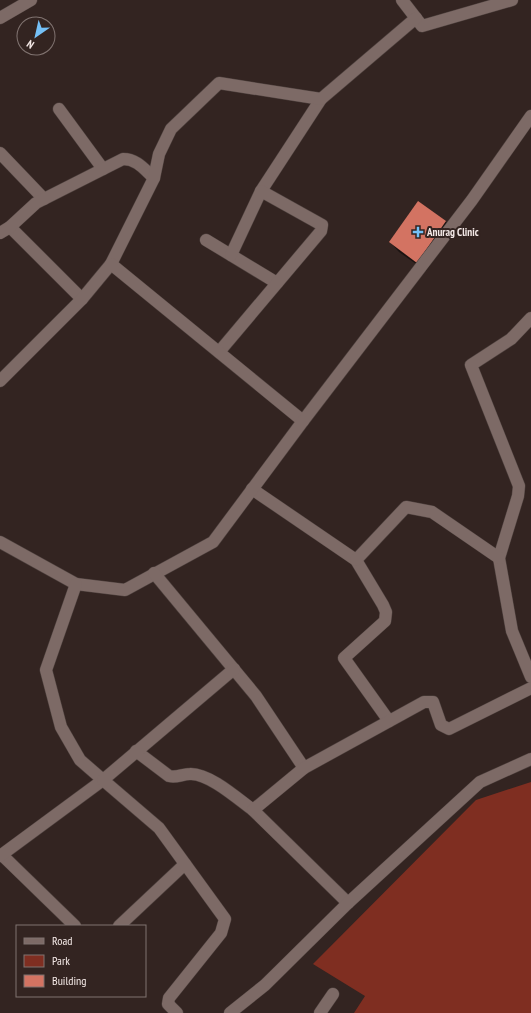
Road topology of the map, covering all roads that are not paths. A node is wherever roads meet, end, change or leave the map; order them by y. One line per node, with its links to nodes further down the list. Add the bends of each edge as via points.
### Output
1 (31, 0): 4 (street)
2 (402, 0): 5 (street)
3 (512, 0): 5 (street, via 422,26)
4 (0, 18)
5 (416, 18): 6 (street)
6 (321, 99): 11 (street, via 219,83 171,129 159,154); 12 (street)
7 (59, 109): 10 (street)
8 (531, 116): 23 (street, via 472,200)
9 (0, 153): 13 (street)
10 (103, 169): 11 (street, via 123,159 131,159 139,163); 13 (street)
11 (154, 178): 17 (street)
12 (261, 191): 16 (street); 18 (street, via 322,225 321,231)
13 (44, 199): 14 (street)
14 (5, 230): 19 (street)
15 (206, 240): 16 (street)
16 (231, 255): 18 (street)
17 (111, 264): 19 (street); 21 (street)
18 (277, 283): 21 (street)
19 (82, 299): 22 (street)
20 (531, 318): 26 (street, via 511,339 472,365 519,486)
21 (219, 352): 23 (street)
22 (0, 381)
23 (302, 421): 24 (street)
24 (252, 490): 27 (street); 28 (street, via 213,542)
25 (0, 542): 29 (street)
26 (498, 558): 27 (street, via 432,512 406,507); 31 (street, via 512,631)
27 (356, 560): 33 (street, via 383,605 386,612 385,621 344,658)
28 (154, 574): 29 (street, via 125,590); 30 (street)
29 (76, 584): 37 (street, via 46,670 61,727 80,760)
30 (234, 669): 34 (street); 36 (street, via 256,696)
31 (531, 677)
32 (531, 688): 33 (street, via 449,729 441,725 433,702 429,701)
33 (389, 721): 36 (street)
34 (136, 751): 37 (street); 38 (street, via 169,776 175,778 191,774 210,780)
35 (531, 759): 41 (street, via 480,782)
36 (304, 768): 38 (street)
37 (103, 780): 39 (street); 40 (street, via 159,828)
38 (253, 810): 41 (street)
39 (1, 856): 42 (street)
40 (185, 864): 43 (street); 45 (street, via 225,919 221,933 169,998 168,1004)
41 (348, 903): 46 (street, via 264,985)
42 (74, 925)
43 (120, 925)
44 (333, 994): 47 (street)
45 (177, 1013)
46 (230, 1013)
47 (320, 1013)

